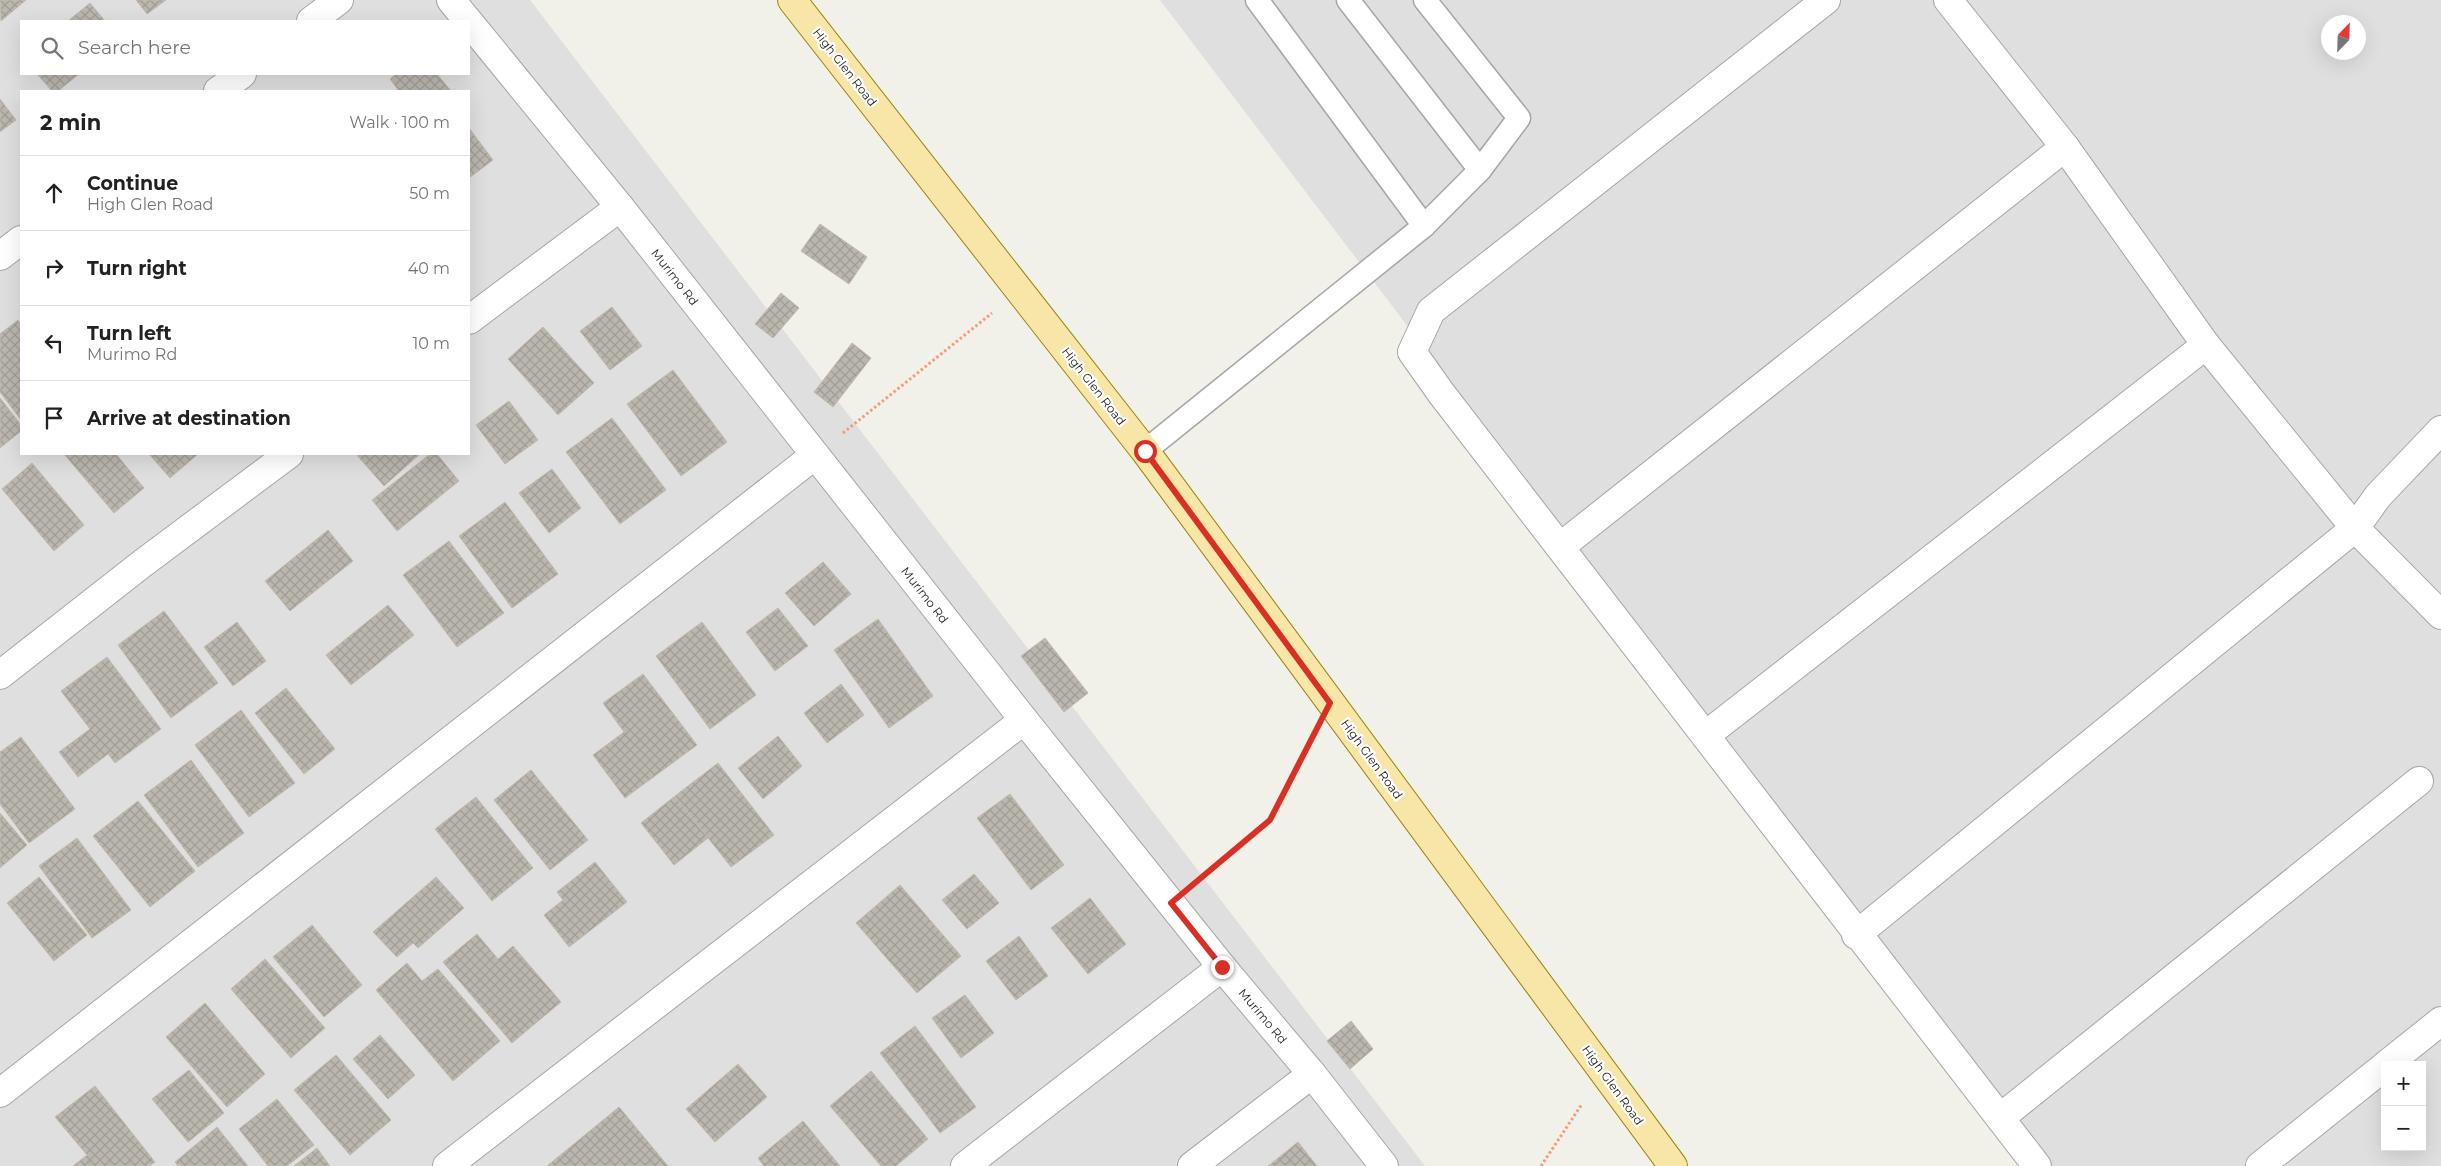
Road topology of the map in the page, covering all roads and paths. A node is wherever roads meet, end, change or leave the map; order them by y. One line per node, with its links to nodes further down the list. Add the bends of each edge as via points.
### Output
1 (340, 0): 9 (street)
2 (451, 0): 10 (street, Murimo Rd)
3 (792, 0): 20 (main road, High Glen Road)
4 (1257, 0): 17 (lane)
5 (1348, 0): 15 (lane)
6 (1425, 0): 15 (lane, via 1519,118)
7 (1826, 0): 28 (street, via 1431,311 1412,352)
8 (1948, 0): 14 (street)
9 (312, 20)
10 (467, 20)
11 (470, 23): 16 (street, Murimo Rd)
12 (241, 75): 13 (street)
13 (219, 90)
14 (2065, 147): 22 (street); 28 (street)
15 (1480, 170): 17 (lane)
16 (620, 207): 21 (street); 26 (street, Murimo Rd)
17 (1424, 226): 24 (lane)
18 (20, 241): 19 (street)
19 (0, 256)
20 (1020, 291): 24 (main road, High Glen Road); 26 (path)
21 (470, 319)
22 (2206, 345): 27 (street); 33 (street)
23 (2441, 430): 27 (street, via 2378,496)
24 (1145, 451): 31 (main road, High Glen Road)
25 (288, 455): 30 (street)
26 (816, 455): 32 (street, Murimo Rd); 43 (street)
27 (2355, 528): 29 (street); 36 (street)
28 (1560, 547): 33 (street)
29 (2441, 615)
30 (0, 675)
31 (1330, 703): 35 (path, via 1270,820); 41 (main road, High Glen Road)
32 (1024, 720): 35 (street, Murimo Rd); 45 (street)
33 (1706, 735): 36 (street)
34 (2419, 782): 44 (street)
35 (1171, 903): 37 (street, Murimo Rd)
36 (1856, 935): 44 (street)
37 (1222, 967): 42 (street, Murimo Rd); 46 (street)
38 (2441, 1021): 39 (street)
39 (2391, 1061)
40 (2381, 1069): 52 (street)
41 (1603, 1072): 49 (path); 50 (main road, High Glen Road)
42 (1312, 1074): 47 (street); 48 (street, Murimo Rd)
43 (0, 1093)
44 (2000, 1118): 51 (street)
45 (447, 1166)
46 (965, 1166)
47 (1192, 1166)
48 (1384, 1166)
49 (1541, 1166)
50 (1672, 1166)
51 (2036, 1166)
52 (2260, 1166)

